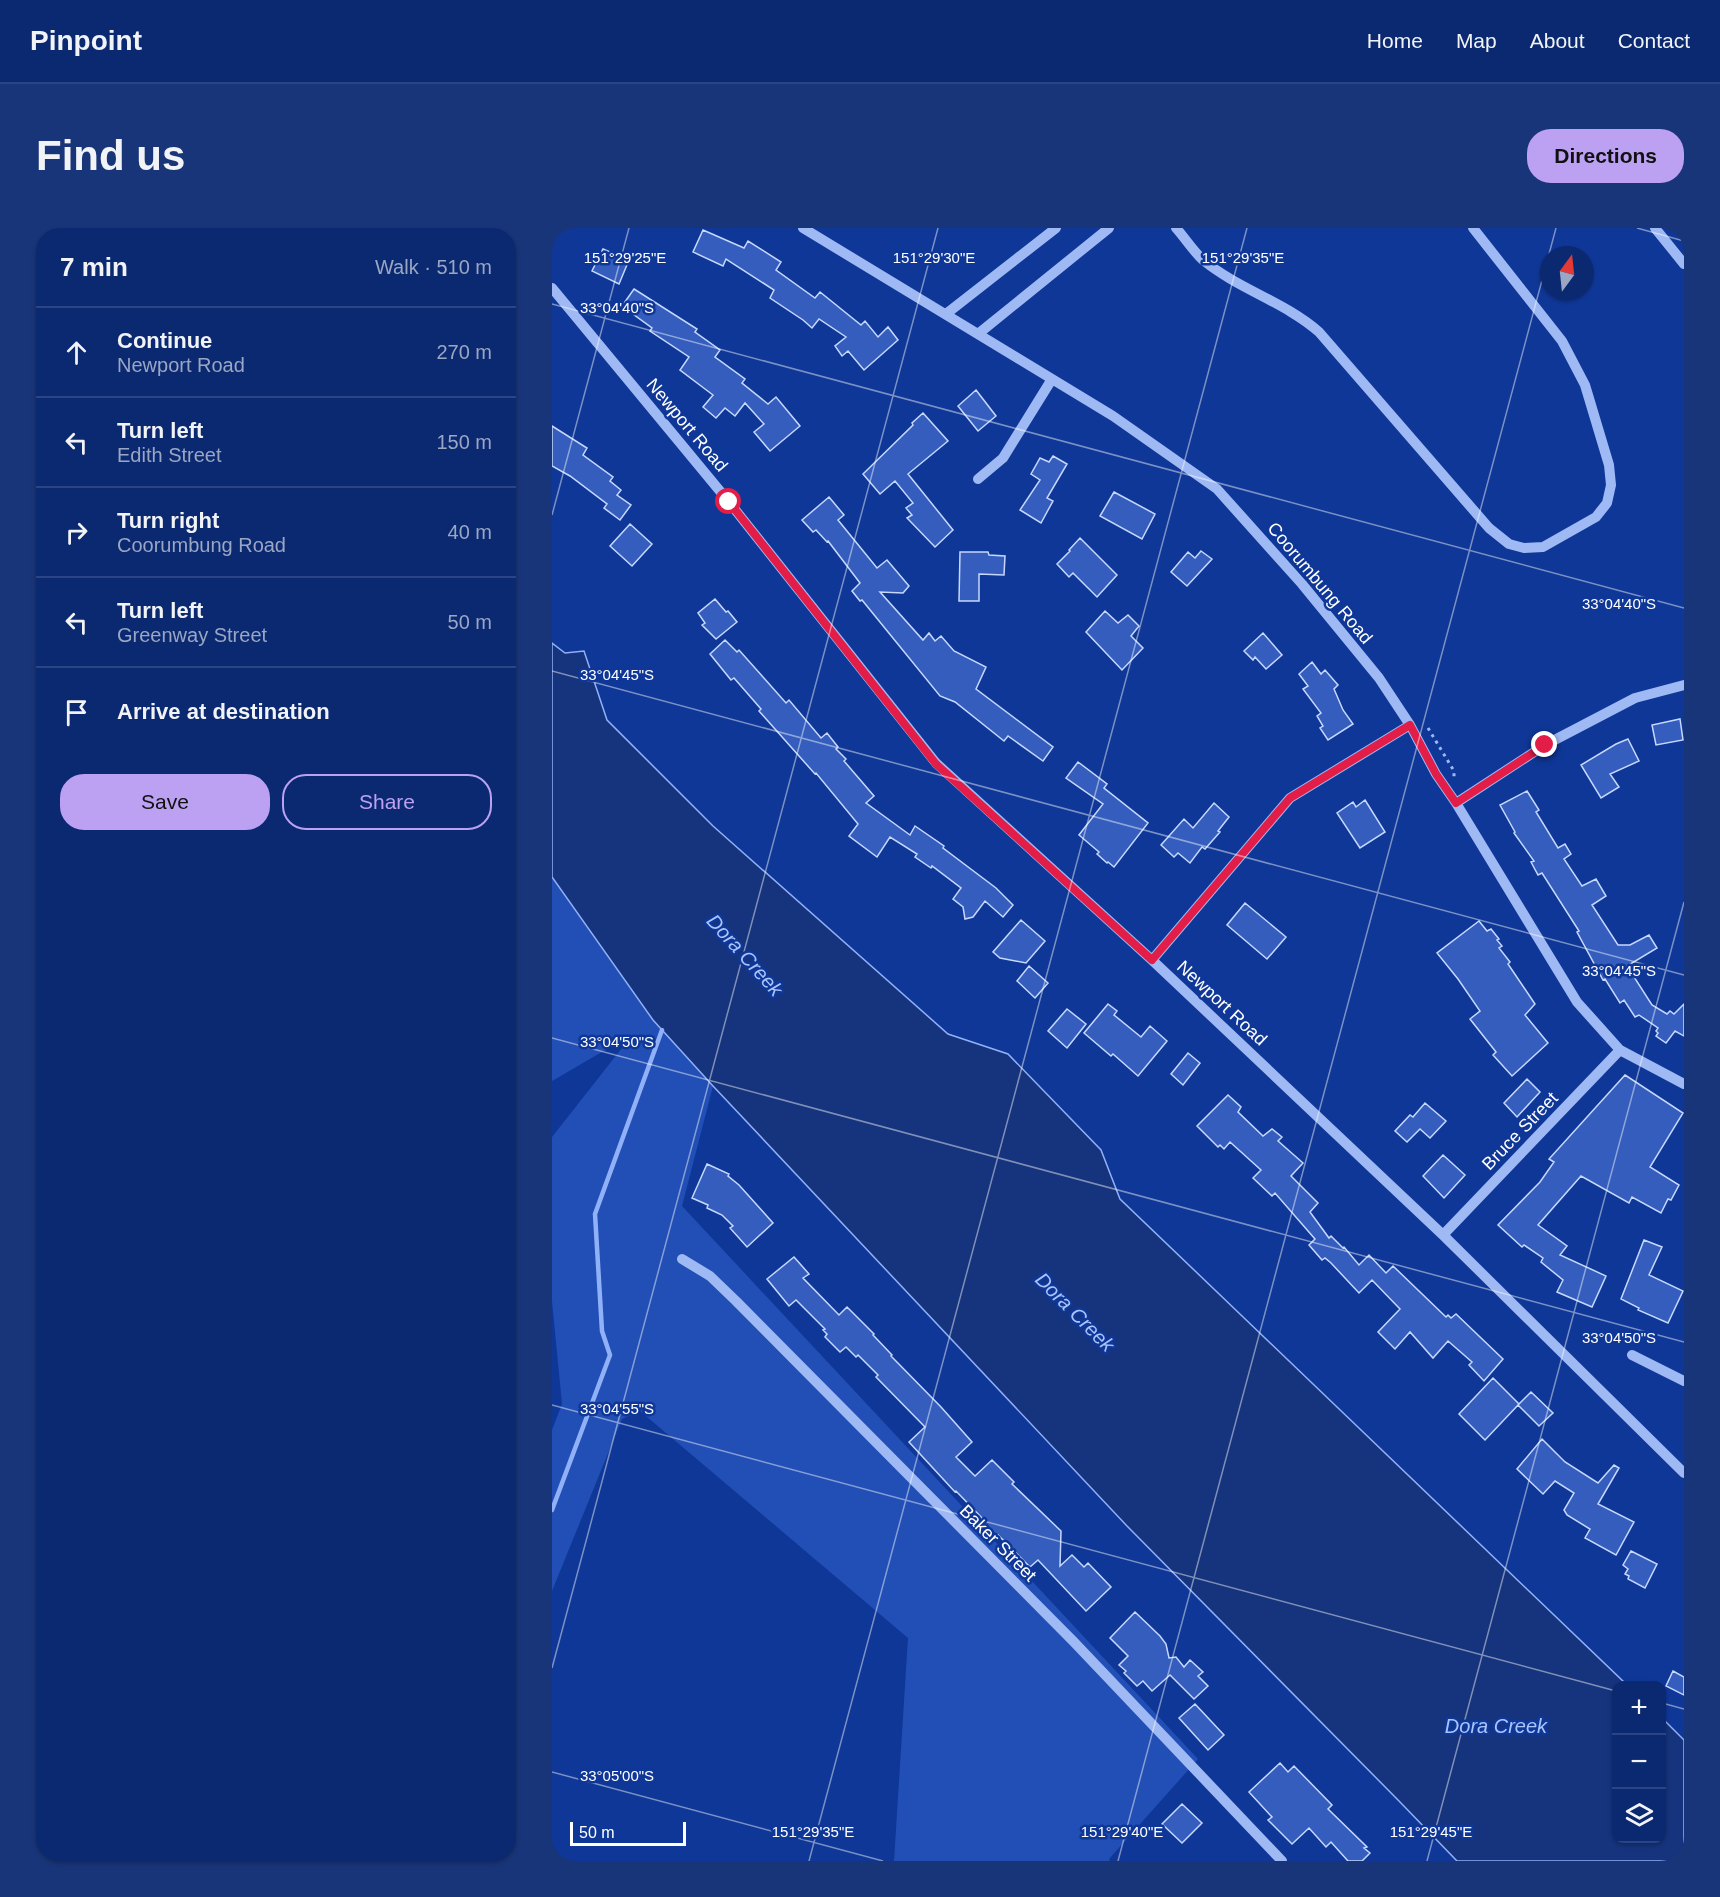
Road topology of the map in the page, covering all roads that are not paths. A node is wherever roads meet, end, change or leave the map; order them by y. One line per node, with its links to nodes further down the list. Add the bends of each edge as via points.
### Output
1 (803, 228): 9 (street, Coorumbung Road)
2 (1056, 228): 9 (street)
3 (1109, 228): 10 (street)
4 (1176, 228): 5 (street, via 1203,260 1319,332 1489,528 1509,544 1542,547 1596,517 1606,503 1611,485 1609,465 1584,385 1562,341)
5 (1473, 228)
6 (1655, 228): 7 (street)
7 (1684, 264)
8 (552, 288): 16 (street, Newport Road, via 729,502 936,764)
9 (946, 315): 10 (street, Coorumbung Road)
10 (978, 334): 11 (street, Coorumbung Road)
11 (1052, 379): 12 (street, via 1003,458); 14 (street, Coorumbung Road, via 1113,416 1217,489 1379,678)
12 (978, 479)
13 (1684, 685): 15 (street, via 1635,698 1545,745)
14 (1410, 725): 15 (street, Coorumbung Road); 16 (street, via 1290,798)
15 (1456, 803): 17 (street, Coorumbung Road, via 1576,1002)
16 (1152, 960): 19 (street, Newport Road)
17 (1620, 1050): 18 (street, Coorumbung Road); 19 (street, Bruce Street)
18 (1684, 1084)
19 (1443, 1235): 23 (street, Newport Road)
20 (682, 1259): 24 (street, Baker Street, via 710,1276 753,1318 1074,1642)
21 (1632, 1355): 22 (street)
22 (1684, 1381)
23 (1684, 1473)
24 (1282, 1861)

